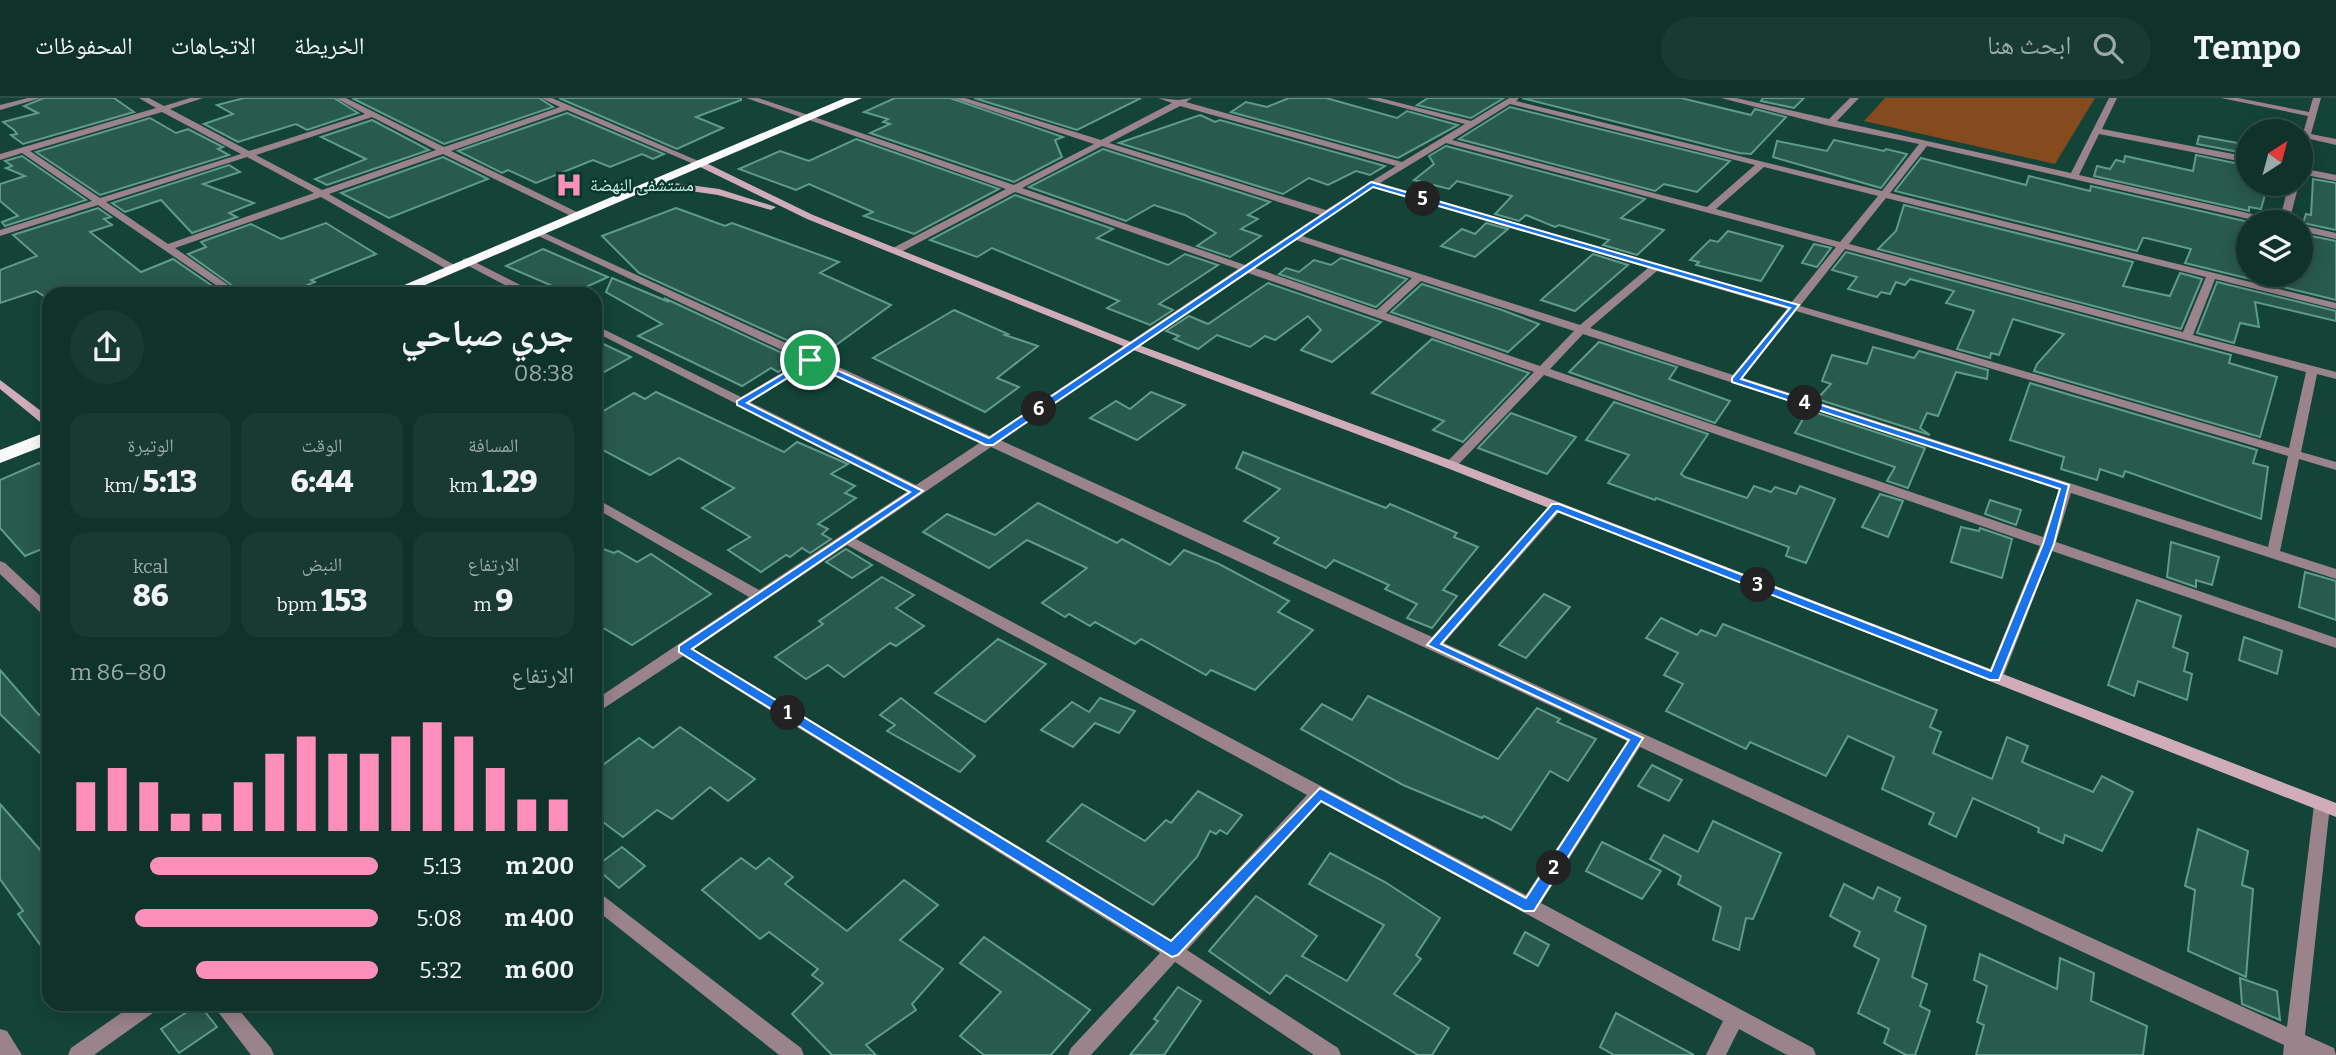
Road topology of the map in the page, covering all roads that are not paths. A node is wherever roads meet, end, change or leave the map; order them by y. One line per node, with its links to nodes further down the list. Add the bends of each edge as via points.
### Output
1 (37, 98): 19 (street)
2 (143, 98): 20 (street)
3 (199, 98): 20 (street)
4 (340, 98): 21 (street)
5 (545, 98): 18 (street)
6 (750, 98): 23 (street)
7 (856, 98): 23 (highway)
8 (957, 98): 30 (street)
9 (1162, 98): 16 (street)
10 (1370, 98): 26 (street)
11 (1725, 98): 25 (street)
12 (1855, 98): 25 (street)
13 (2112, 98): 27 (street)
14 (2225, 98): 22 (street)
15 (2317, 98): 22 (street)
16 (1184, 100): 30 (street); 40 (street)
17 (1512, 100): 26 (street); 39 (street)
18 (568, 107): 34 (street); 38 (street)
19 (0, 108)
20 (163, 109): 33 (street); 35 (street)
21 (374, 114): 34 (street); 35 (street)
22 (2312, 116): 24 (street)
23 (805, 119): 38 (highway); 46 (street)
24 (2311, 119)
25 (1830, 122): 32 (street)
26 (1470, 123): 29 (street)
27 (2099, 131): 37 (street); 42 (street)
28 (2314, 137): 31 (street)
29 (1443, 140): 40 (street); 50 (street)
30 (1103, 142): 46 (street); 51 (street)
31 (2336, 142)
32 (1924, 144): 42 (street); 48 (street)
33 (23, 150): 36 (street); 49 (street)
34 (446, 151): 47 (street); 53 (street)
35 (247, 154): 47 (street); 49 (street)
36 (0, 157)
37 (2236, 157)
38 (699, 163): 44 (highway); 54 (street)
39 (1762, 164): 48 (street); 50 (street)
40 (1402, 165): 45 (street)
41 (2314, 174): 43 (street)
42 (2073, 178): 52 (street)
43 (2336, 178)
44 (652, 183): 53 (highway); 54 (street, via 719,192)
45 (1371, 184): 51 (street); 64 (street)
46 (1009, 190): 62 (street); 66 (street)
47 (323, 194): 60 (street); 65 (street)
48 (1887, 194): 61 (street); 67 (street)
49 (100, 201): 57 (street); 60 (street)
50 (1708, 212): 61 (street)
51 (1328, 214): 59 (street)
52 (2236, 214)
53 (576, 215): 56 (highway)
54 (810, 218): 62 (street)
55 (2313, 231): 58 (street)
56 (535, 232): 63 (highway); 79 (street)
57 (0, 233)
58 (2336, 236)
59 (1296, 237): 66 (street); 68 (street)
60 (165, 248): 69 (street)
61 (1843, 248): 73 (street); 77 (street)
62 (895, 251): 78 (street)
63 (467, 261): 65 (highway); 71 (street)
64 (1655, 267): 73 (street); 75 (street)
65 (452, 268): 70 (highway)
66 (1248, 270): 74 (street); 78 (street)
67 (2212, 275): 72 (street); 77 (street)
68 (1419, 277): 74 (street); 75 (street)
69 (225, 287)
70 (407, 287)
71 (517, 287)
72 (2336, 306)
73 (1796, 307): 83 (street); 89 (street)
74 (1377, 315): 81 (street)
75 (1580, 331): 81 (street); 83 (street)
76 (602, 332): 85 (street)
77 (2187, 337): 80 (street)
78 (1132, 345): 88 (street); 91 (street)
79 (810, 360): 85 (street); 88 (street)
80 (2312, 370): 82 (street); 89 (street)
81 (1541, 372): 91 (street); 98 (street)
82 (2336, 376)
83 (1735, 380): 93 (street)
84 (0, 383): 86 (street)
85 (740, 403): 94 (street)
86 (42, 417)
87 (42, 440): 90 (highway)
88 (990, 442): 94 (street); 105 (street)
89 (2293, 454): 92 (street); 99 (street)
90 (0, 457)
91 (1451, 465): 96 (street)
92 (2336, 466)
93 (2066, 487): 98 (street); 99 (street)
94 (918, 491): 97 (street)
95 (602, 506): 102 (street)
96 (1556, 507): 105 (street); 107 (street)
97 (846, 539): 102 (street); 110 (street)
98 (2048, 544): 104 (street); 107 (street)
99 (2273, 554): 101 (street)
100 (0, 566): 103 (street)
101 (2336, 574)
102 (760, 597): 106 (street)
103 (42, 605)
104 (2336, 643)
105 (1433, 645): 109 (street)
106 (683, 649): 108 (street); 114 (street)
107 (1995, 677): 111 (street)
108 (602, 703)
109 (1637, 738): 113 (street); 119 (street)
110 (1320, 793): 113 (street); 114 (street)
111 (2329, 807): 119 (street)
112 (602, 904): 123 (street)
113 (1529, 906): 117 (street)
114 (1172, 950): 124 (street); 125 (street)
115 (140, 1011): 121 (street)
116 (227, 1011): 122 (street)
117 (1735, 1017): 126 (street); 127 (street)
118 (0, 1038): 120 (street)
119 (2294, 1048): 128 (street)
120 (12, 1055)
121 (78, 1055)
122 (264, 1055)
123 (794, 1055)
124 (1078, 1055)
125 (1331, 1055)
126 (1716, 1055)
127 (1806, 1055)
128 (2327, 1055)

